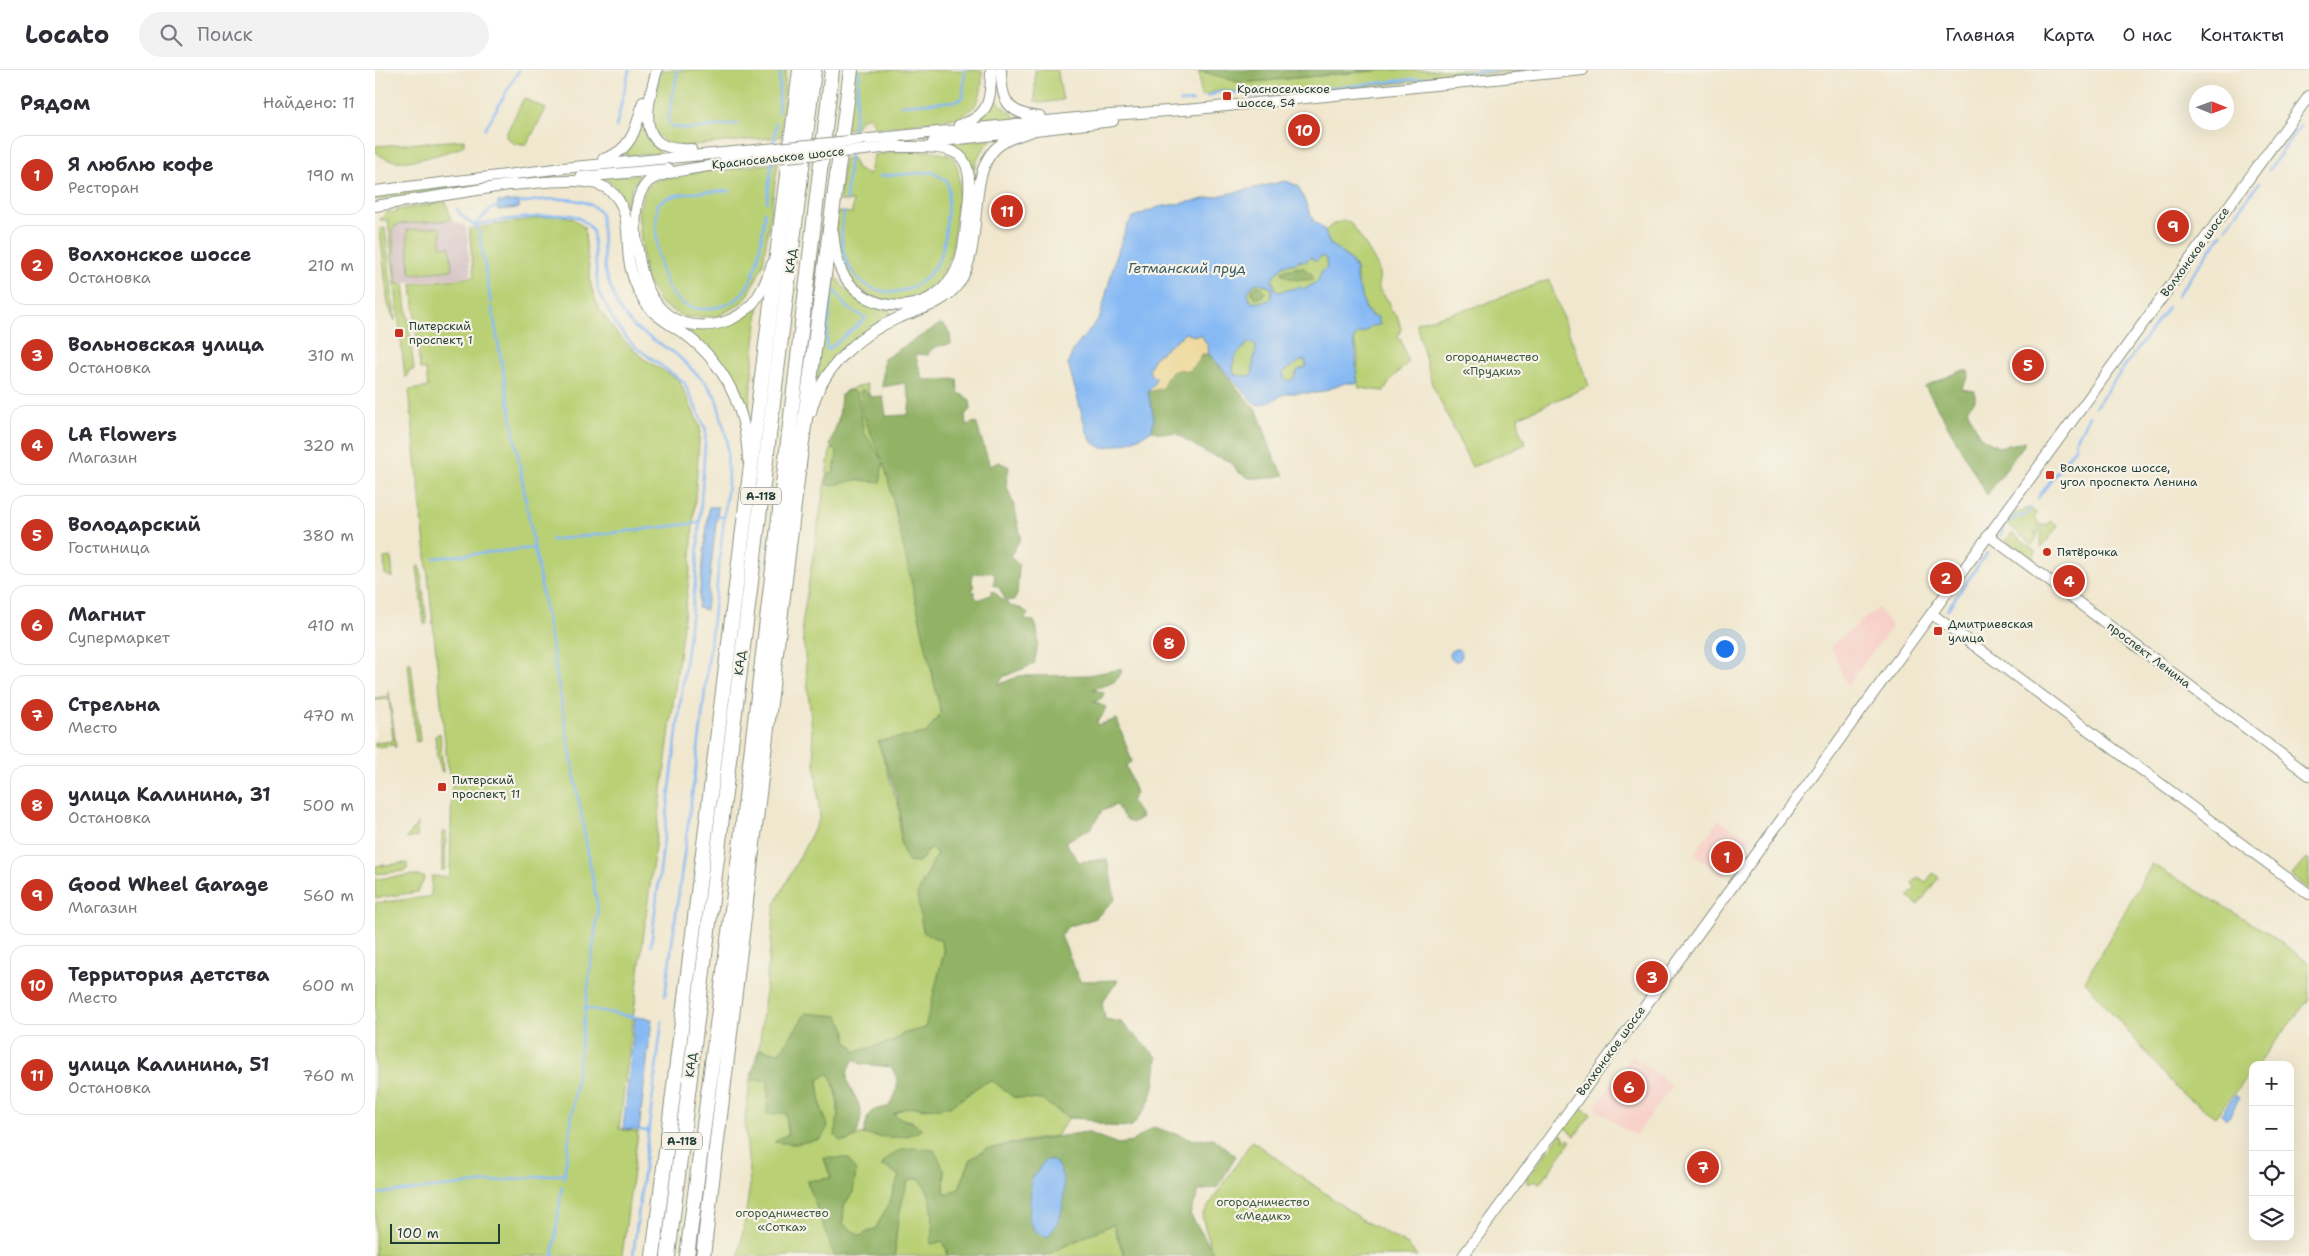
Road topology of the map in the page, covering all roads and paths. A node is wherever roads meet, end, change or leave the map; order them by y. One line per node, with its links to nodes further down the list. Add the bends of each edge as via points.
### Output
1 (651, 70): 20 (main road, via 638,121 627,145 613,156)
2 (657, 70): 18 (main road, via 647,110 647,126 652,135 678,150)
3 (794, 70): 14 (main road)
4 (800, 70): 14 (highway)
5 (815, 70): 34 (highway, КАД / А-118)
6 (833, 70): 32 (highway, КАД / А-118)
7 (851, 70): 24 (highway)
8 (991, 70): 16 (main road, via 991,92 981,115 970,122)
9 (1001, 70): 13 (main road, via 1001,88 1005,100 1014,110 1027,116)
10 (1583, 70): 12 (main road, Красносельское шоссе)
11 (2309, 96): 28 (main road, Волхонское шоссе)
12 (1180, 111): 13 (main road, Красносельское шоссе); 15 (main road, Красносельское шоссе)
13 (1096, 116): 16 (main road, Красносельское шоссе)
14 (794, 120): 25 (highway)
15 (1033, 131): 17 (main road, Красносельское шоссе); 26 (main road, via 1009,139 989,156 980,185 973,246 959,283 937,304 887,324 858,341 833,367 812,406)
16 (923, 133): 18 (main road, Красносельское шоссе, bridge)
17 (894, 147): 19 (main road, Красносельское шоссе, bridge); 24 (main road, via 941,147 962,157 968,168 971,183 963,245 952,278 924,301 905,306 879,304 863,295 844,276 837,262)
18 (739, 151): 20 (main road, Красносельское шоссе)
19 (729, 163): 21 (main road, Красносельское шоссе); 25 (main road, via 670,172 653,178 645,186 638,199 636,229 639,258 651,294 659,306 690,324 718,324 738,317 763,288)
20 (563, 168): 22 (main road, Красносельское шоссе)
21 (509, 185): 23 (main road, Красносельское шоссе); 27 (main road, via 585,182 607,188 616,195 625,213 630,261 644,301 664,322 697,344 733,389 745,432)
22 (375, 190)
23 (375, 206)
24 (832, 220): 26 (highway)
25 (777, 249): 27 (highway)
26 (798, 472): 30 (highway)
27 (749, 490): 35 (highway)
28 (1989, 535): 29 (main road, Волхонское шоссе); 31 (main road, проспект Ленина)
29 (1932, 614): 33 (main road); 40 (main road, Волхонское шоссе)
30 (771, 700): 32 (highway); 39 (highway)
31 (2309, 775)
32 (740, 848): 38 (highway, КАД / А-118)
33 (2309, 894)
34 (695, 1026): 35 (highway); 37 (highway, КАД / А-118)
35 (665, 1156): 36 (highway)
36 (653, 1256)
37 (668, 1256)
38 (687, 1256)
39 (703, 1256)
40 (1463, 1256)

